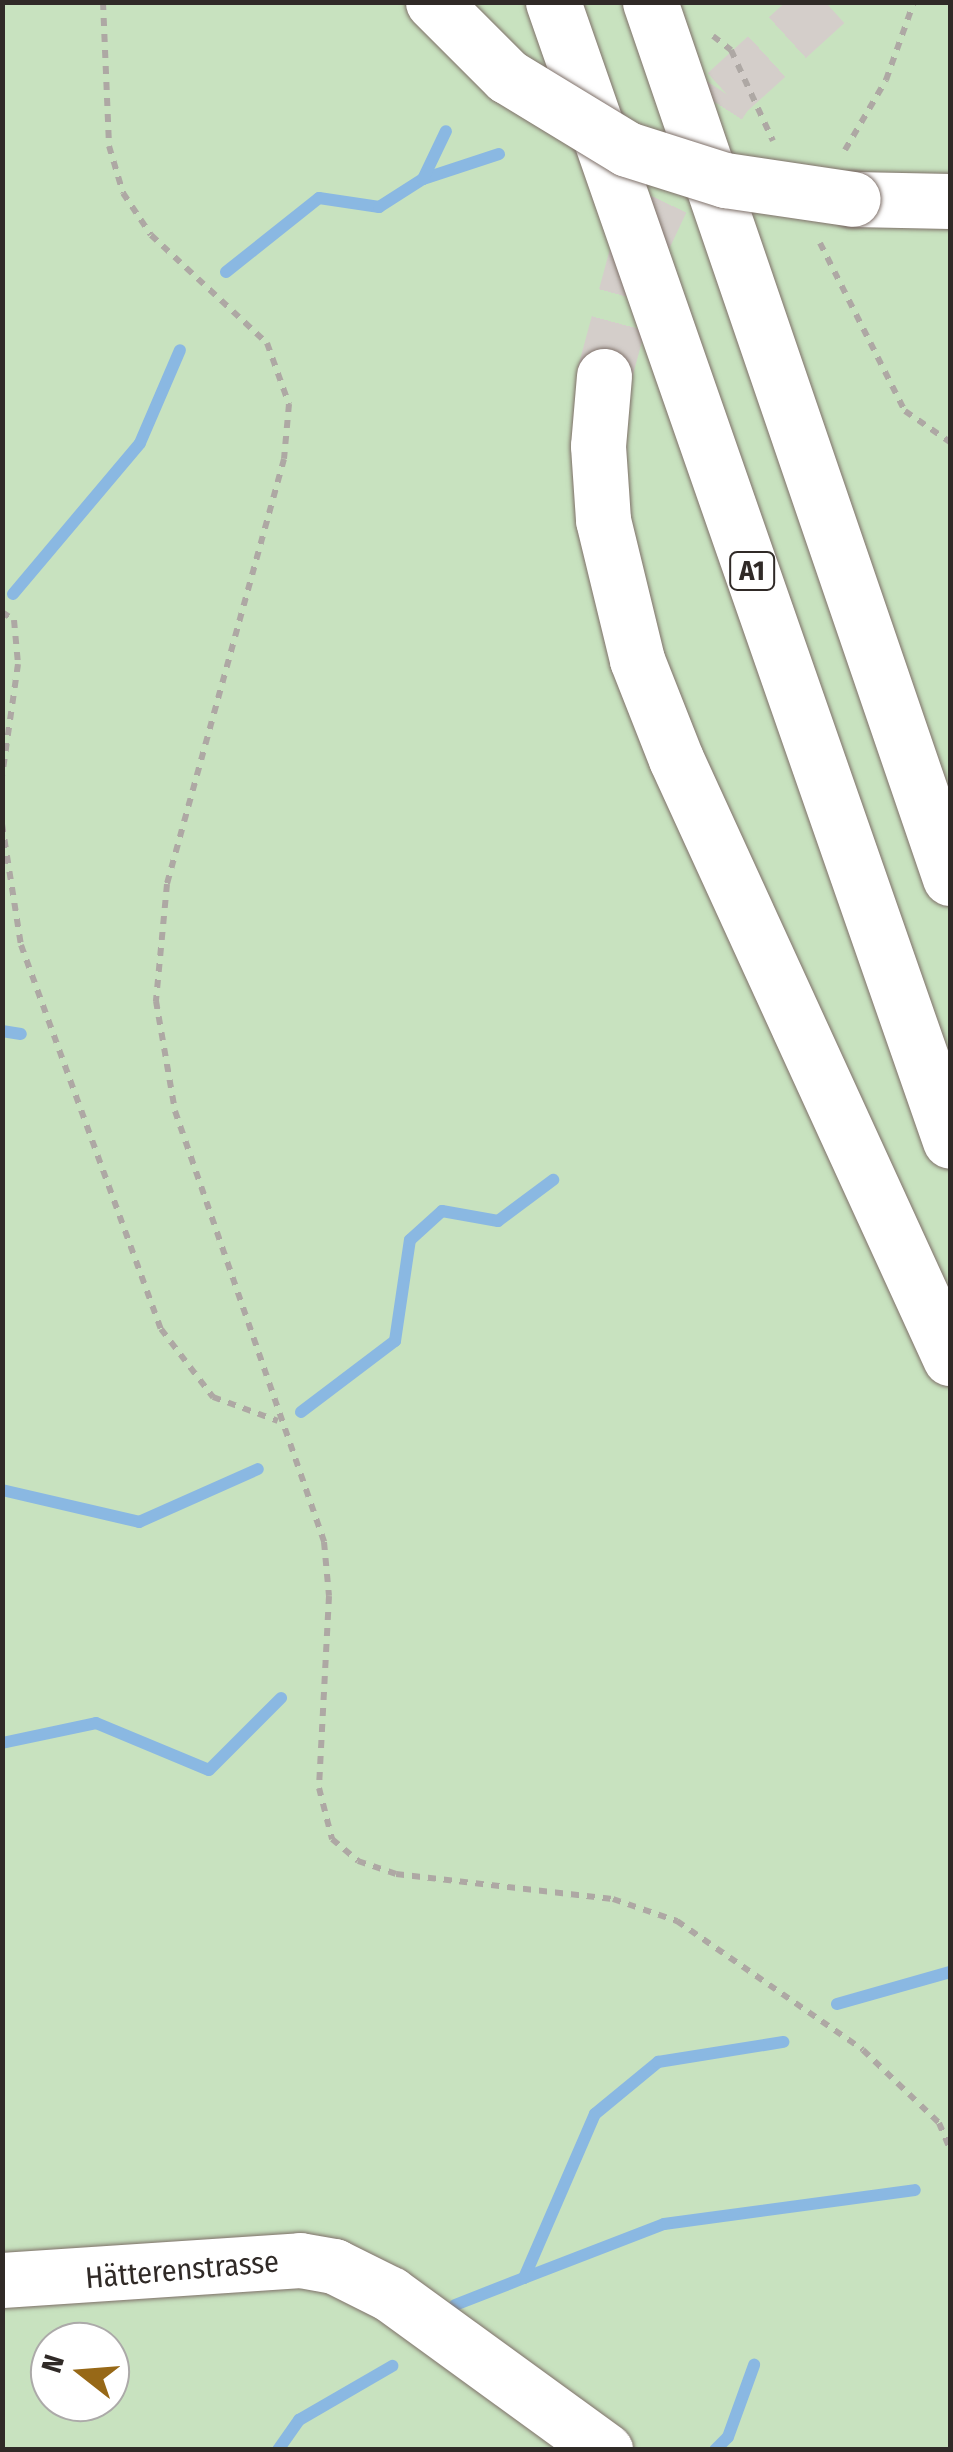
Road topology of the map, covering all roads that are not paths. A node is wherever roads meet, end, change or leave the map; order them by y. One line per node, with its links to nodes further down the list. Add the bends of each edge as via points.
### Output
1 (434, 2): 4 (main road, bridge, via 507,76 628,149 725,180)
2 (554, 2): 7 (main road, A1)
3 (650, 2): 6 (main road)
4 (950, 201)
5 (604, 376): 8 (main road, via 598,446 603,520 637,660)
6 (950, 878)
7 (950, 1141)
8 (950, 1358)
9 (2, 2280): 10 (main road, Hätterenstrasse, via 281,2261 334,2266 390,2294)
10 (605, 2450)

